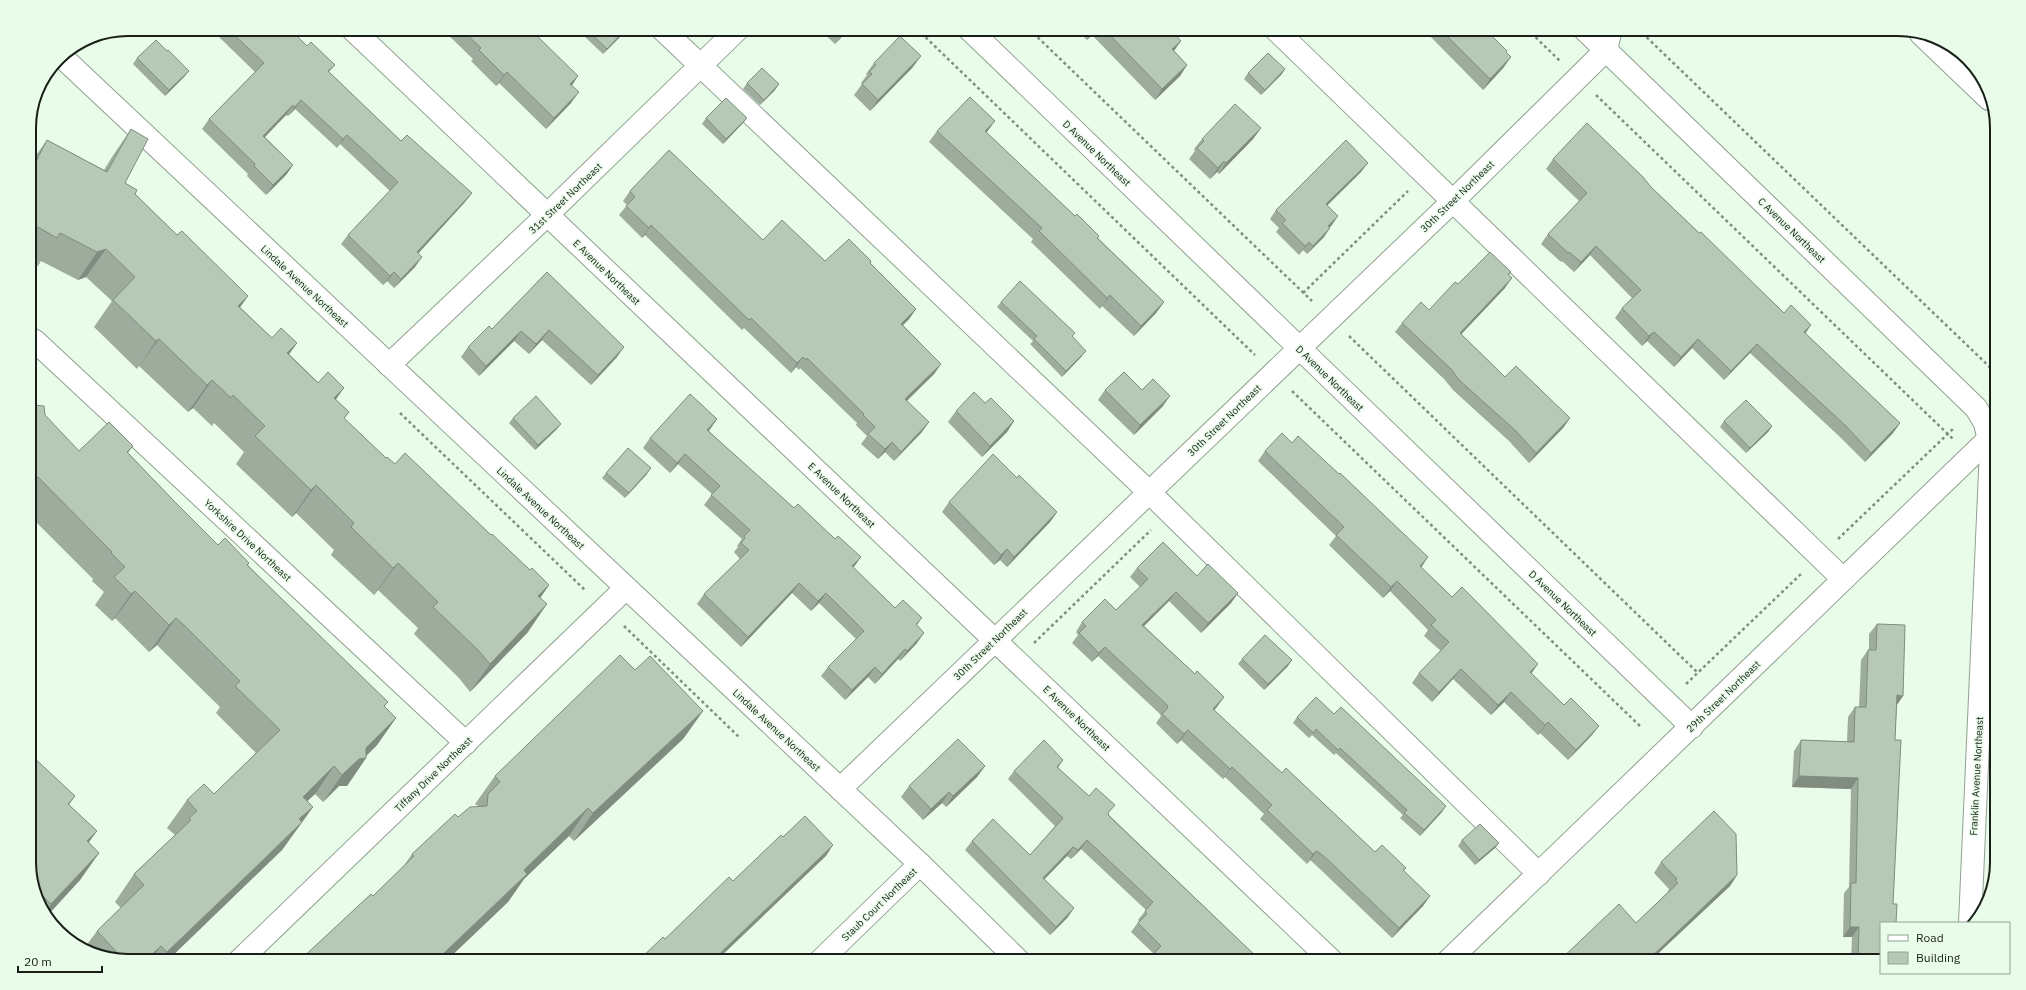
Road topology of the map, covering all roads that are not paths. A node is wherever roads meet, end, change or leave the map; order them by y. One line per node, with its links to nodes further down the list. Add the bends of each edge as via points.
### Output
1 (359, 36): 14 (street, E Avenue Northeast)
2 (669, 36): 11 (street)
3 (731, 36): 11 (street, 31st Street Northeast)
4 (976, 36): 16 (street, D Avenue Northeast)
5 (1281, 36): 13 (street)
6 (1591, 36): 9 (street, C Avenue Northeast)
7 (1609, 36): 9 (street)
8 (1929, 41): 12 (street)
9 (1606, 50): 13 (street, 30th Street Northeast); 18 (street, C Avenue Northeast, via 1976,408)
10 (66, 61): 17 (street, Lindale Avenue Northeast)
11 (700, 67): 14 (street, 31st Street Northeast); 21 (street)
12 (1983, 94)
13 (1452, 202): 16 (street, 30th Street Northeast); 22 (street)
14 (547, 215): 17 (street, 31st Street Northeast); 24 (street, E Avenue Northeast)
15 (36, 341): 26 (street, Yorkshire Drive Northeast)
16 (1299, 348): 21 (street, 30th Street Northeast); 25 (street, D Avenue Northeast)
17 (389, 364): 23 (street, Lindale Avenue Northeast)
18 (1990, 429)
19 (1990, 438): 22 (street, 29th Street Northeast)
20 (1990, 472): 30 (street, Franklin Avenue Northeast)
21 (1149, 492): 24 (street, 30th Street Northeast); 29 (street)
22 (1843, 580): 25 (street, 29th Street Northeast)
23 (626, 588): 26 (street, Tiffany Drive Northeast); 27 (street, Lindale Avenue Northeast)
24 (994, 640): 27 (street, 30th Street Northeast); 34 (street, E Avenue Northeast)
25 (1692, 727): 29 (street, 29th Street Northeast)
26 (466, 743): 31 (street, Tiffany Drive Northeast)
27 (840, 789): 28 (street, Lindale Avenue Northeast)
28 (920, 864): 32 (street, Staub Court Northeast); 33 (street, Lindale Avenue Northeast)
29 (1539, 874): 35 (street, 29th Street Northeast)
30 (1970, 919)
31 (246, 954)
32 (827, 954)
33 (1013, 954)
34 (1325, 954)
35 (1455, 954)

